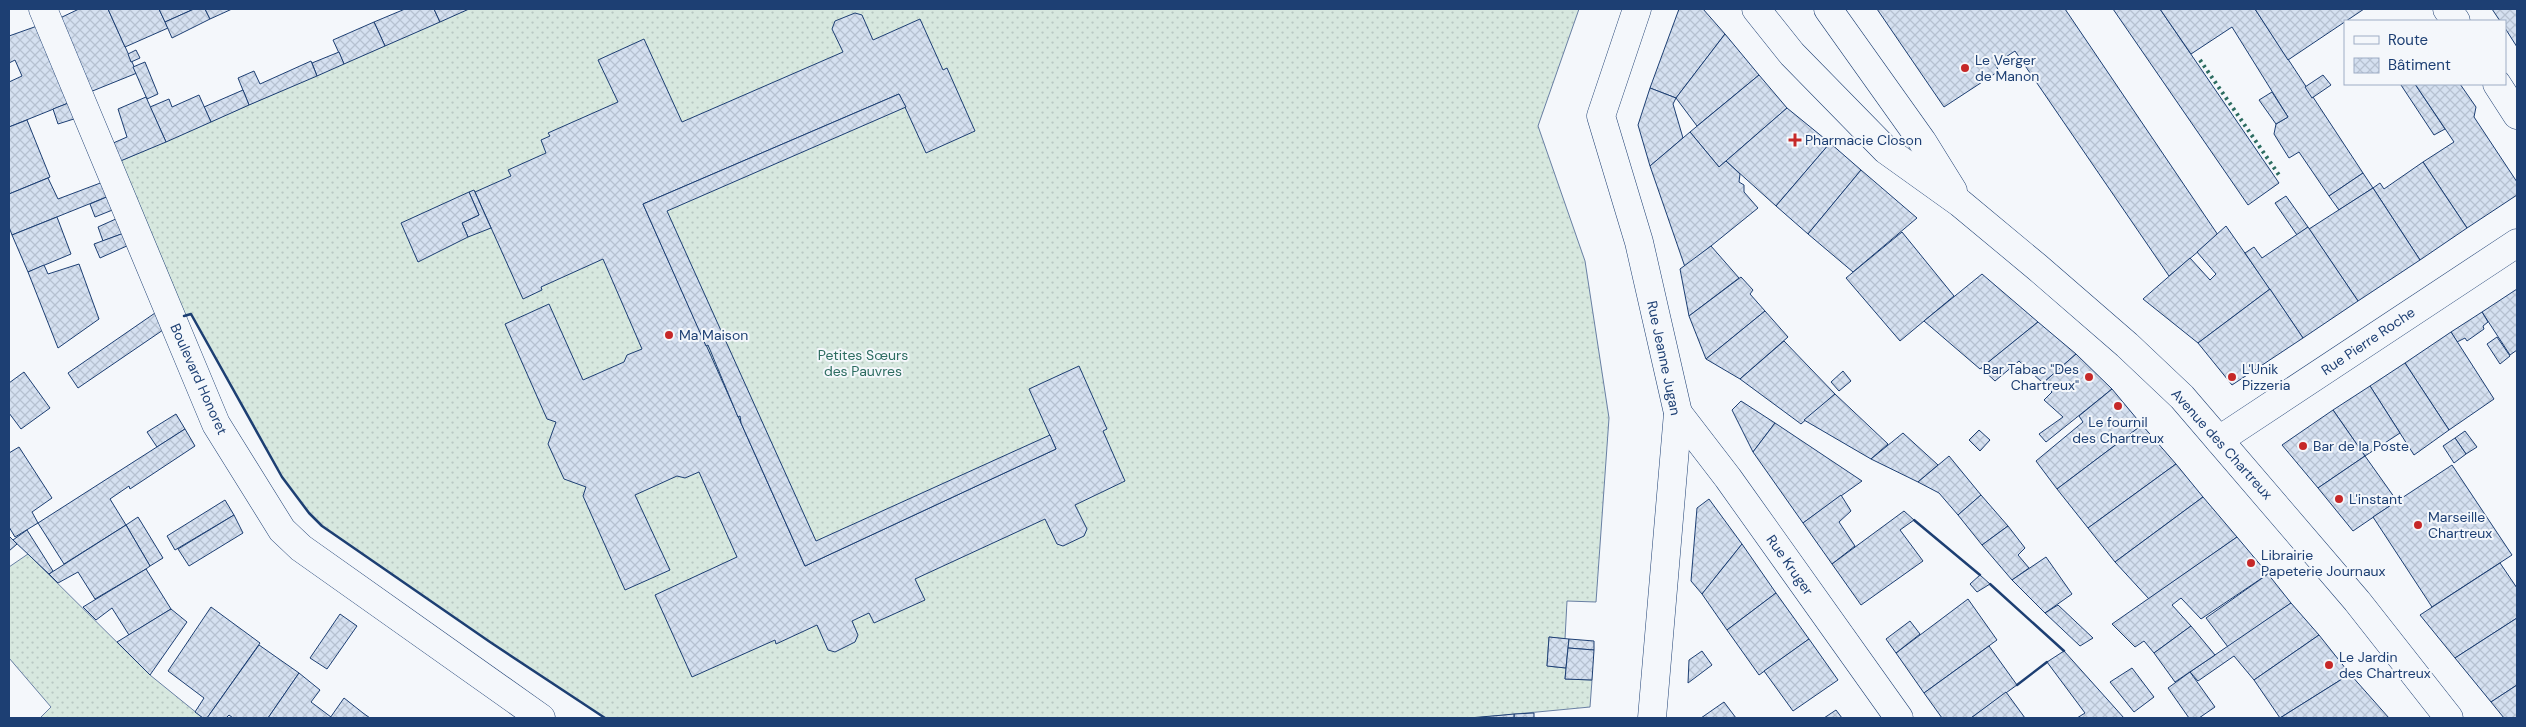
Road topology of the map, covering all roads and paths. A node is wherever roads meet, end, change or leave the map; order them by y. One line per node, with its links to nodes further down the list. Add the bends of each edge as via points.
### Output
1 (43, 9): 13 (street, Boulevard Honoret, via 216,424 282,530 301,548)
2 (1637, 9): 11 (street, Rue Jeanne Jugan, via 1601,116 1639,242)
3 (1756, 9): 9 (street, Avenue des Chartreux, via 1792,54 1886,150)
4 (1828, 9): 9 (street, Avenue des Chartreux, via 1922,141)
5 (2448, 9): 6 (street)
6 (2455, 20)
7 (2498, 85): 8 (street)
8 (2517, 115)
9 (1960, 203): 12 (street, Avenue des Chartreux, via 2127,345 2182,397)
10 (2517, 242): 12 (street, Rue Pierre Roche)
11 (1678, 413): 14 (street, Rue Jeanne Jugan); 15 (street, Rue Kruger)
12 (2219, 440): 16 (street, Avenue des Chartreux, via 2357,601)
13 (541, 718)
14 (1652, 718)
15 (1899, 718)
16 (2449, 718)

